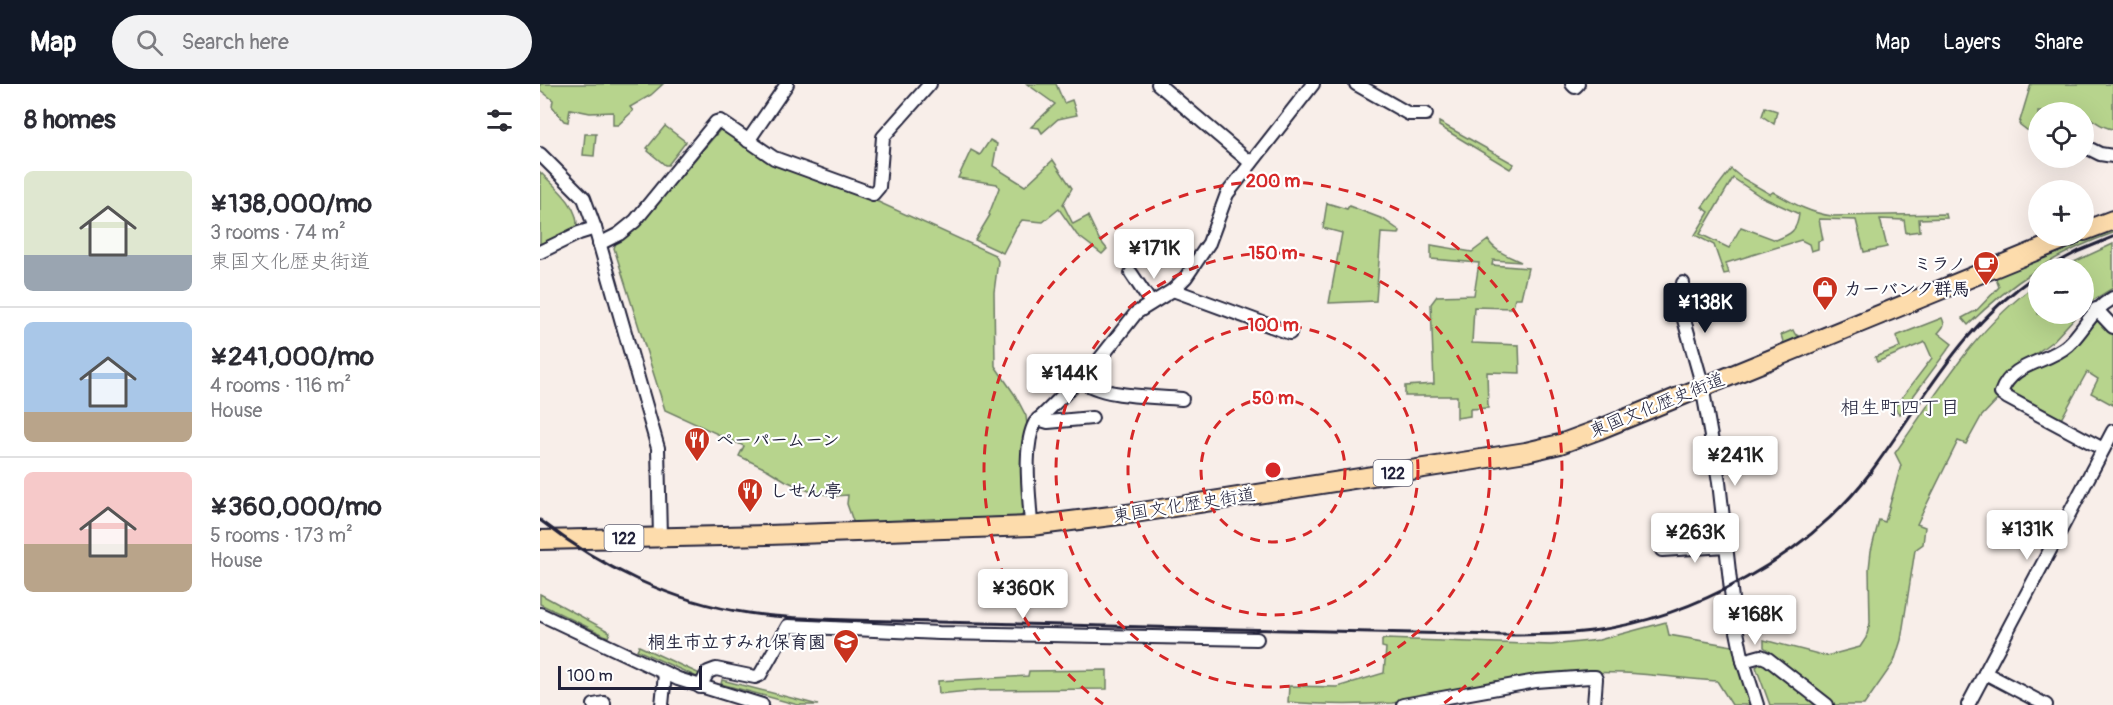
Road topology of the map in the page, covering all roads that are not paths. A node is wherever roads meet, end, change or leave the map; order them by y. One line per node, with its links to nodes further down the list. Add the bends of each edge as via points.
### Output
1 (787, 84): 9 (street)
2 (930, 84): 9 (street, via 883,137 879,187 873,194 774,158)
3 (1158, 84): 13 (street)
4 (1313, 84): 13 (street)
5 (1356, 84): 8 (street, via 1409,114)
6 (1572, 84): 7 (street)
7 (1578, 84)
8 (1426, 114)
9 (748, 141): 17 (street, via 716,122 635,221)
10 (2094, 151): 12 (street)
11 (540, 154): 16 (street, via 584,198)
12 (2113, 156)
13 (1251, 163): 22 (street, via 1227,194 1204,253)
14 (2113, 220): 15 (highway)
15 (2094, 227)
16 (595, 228): 17 (street); 19 (street)
17 (599, 244): 36 (street, via 658,448)
18 (2047, 246): 29 (highway, 東国文化歴史街道 / 122)
19 (540, 252)
20 (1131, 273): 24 (street)
21 (1683, 283): 29 (street, via 1682,311)
22 (1173, 290): 24 (street); 27 (street)
23 (2113, 298): 25 (street)
24 (1151, 303): 28 (street, via 1131,318)
25 (2096, 309): 26 (street); 34 (street, via 2068,345 2021,368 2001,393)
26 (2113, 327)
27 (1290, 333)
28 (1080, 379): 30 (street, via 1091,387 1112,392); 32 (street)
29 (1702, 387): 35 (highway, 東国文化歴史街道 / 122, via 1560,444 1526,452); 38 (street)
30 (1182, 399)
31 (1092, 418): 32 (street, via 1048,422)
32 (1038, 419): 35 (street, via 1029,442)
33 (2113, 430): 34 (street)
34 (2103, 449): 43 (street)
35 (1031, 526): 36 (highway, 東国文化歴史街道 / 122)
36 (660, 537): 37 (highway, 東国文化歴史街道 / 122, via 561,545)
37 (540, 540)
38 (1726, 546): 39 (street); 42 (street)
39 (1662, 550)
40 (540, 614): 44 (street)
41 (1257, 639): 45 (street, via 788,626 758,676 716,669 708,672)
42 (1743, 661): 52 (street); 53 (street, via 1761,656 1768,659)
43 (1985, 673): 54 (street); 55 (street)
44 (665, 674): 45 (street); 48 (street)
45 (700, 687): 49 (street)
46 (594, 705): 47 (street)
47 (604, 705)
48 (662, 705)
49 (762, 705)
50 (1403, 705): 51 (street, via 1536,681 1595,677)
51 (1594, 705)
52 (1757, 705)
53 (1827, 705)
54 (1968, 705)
55 (2046, 705)

